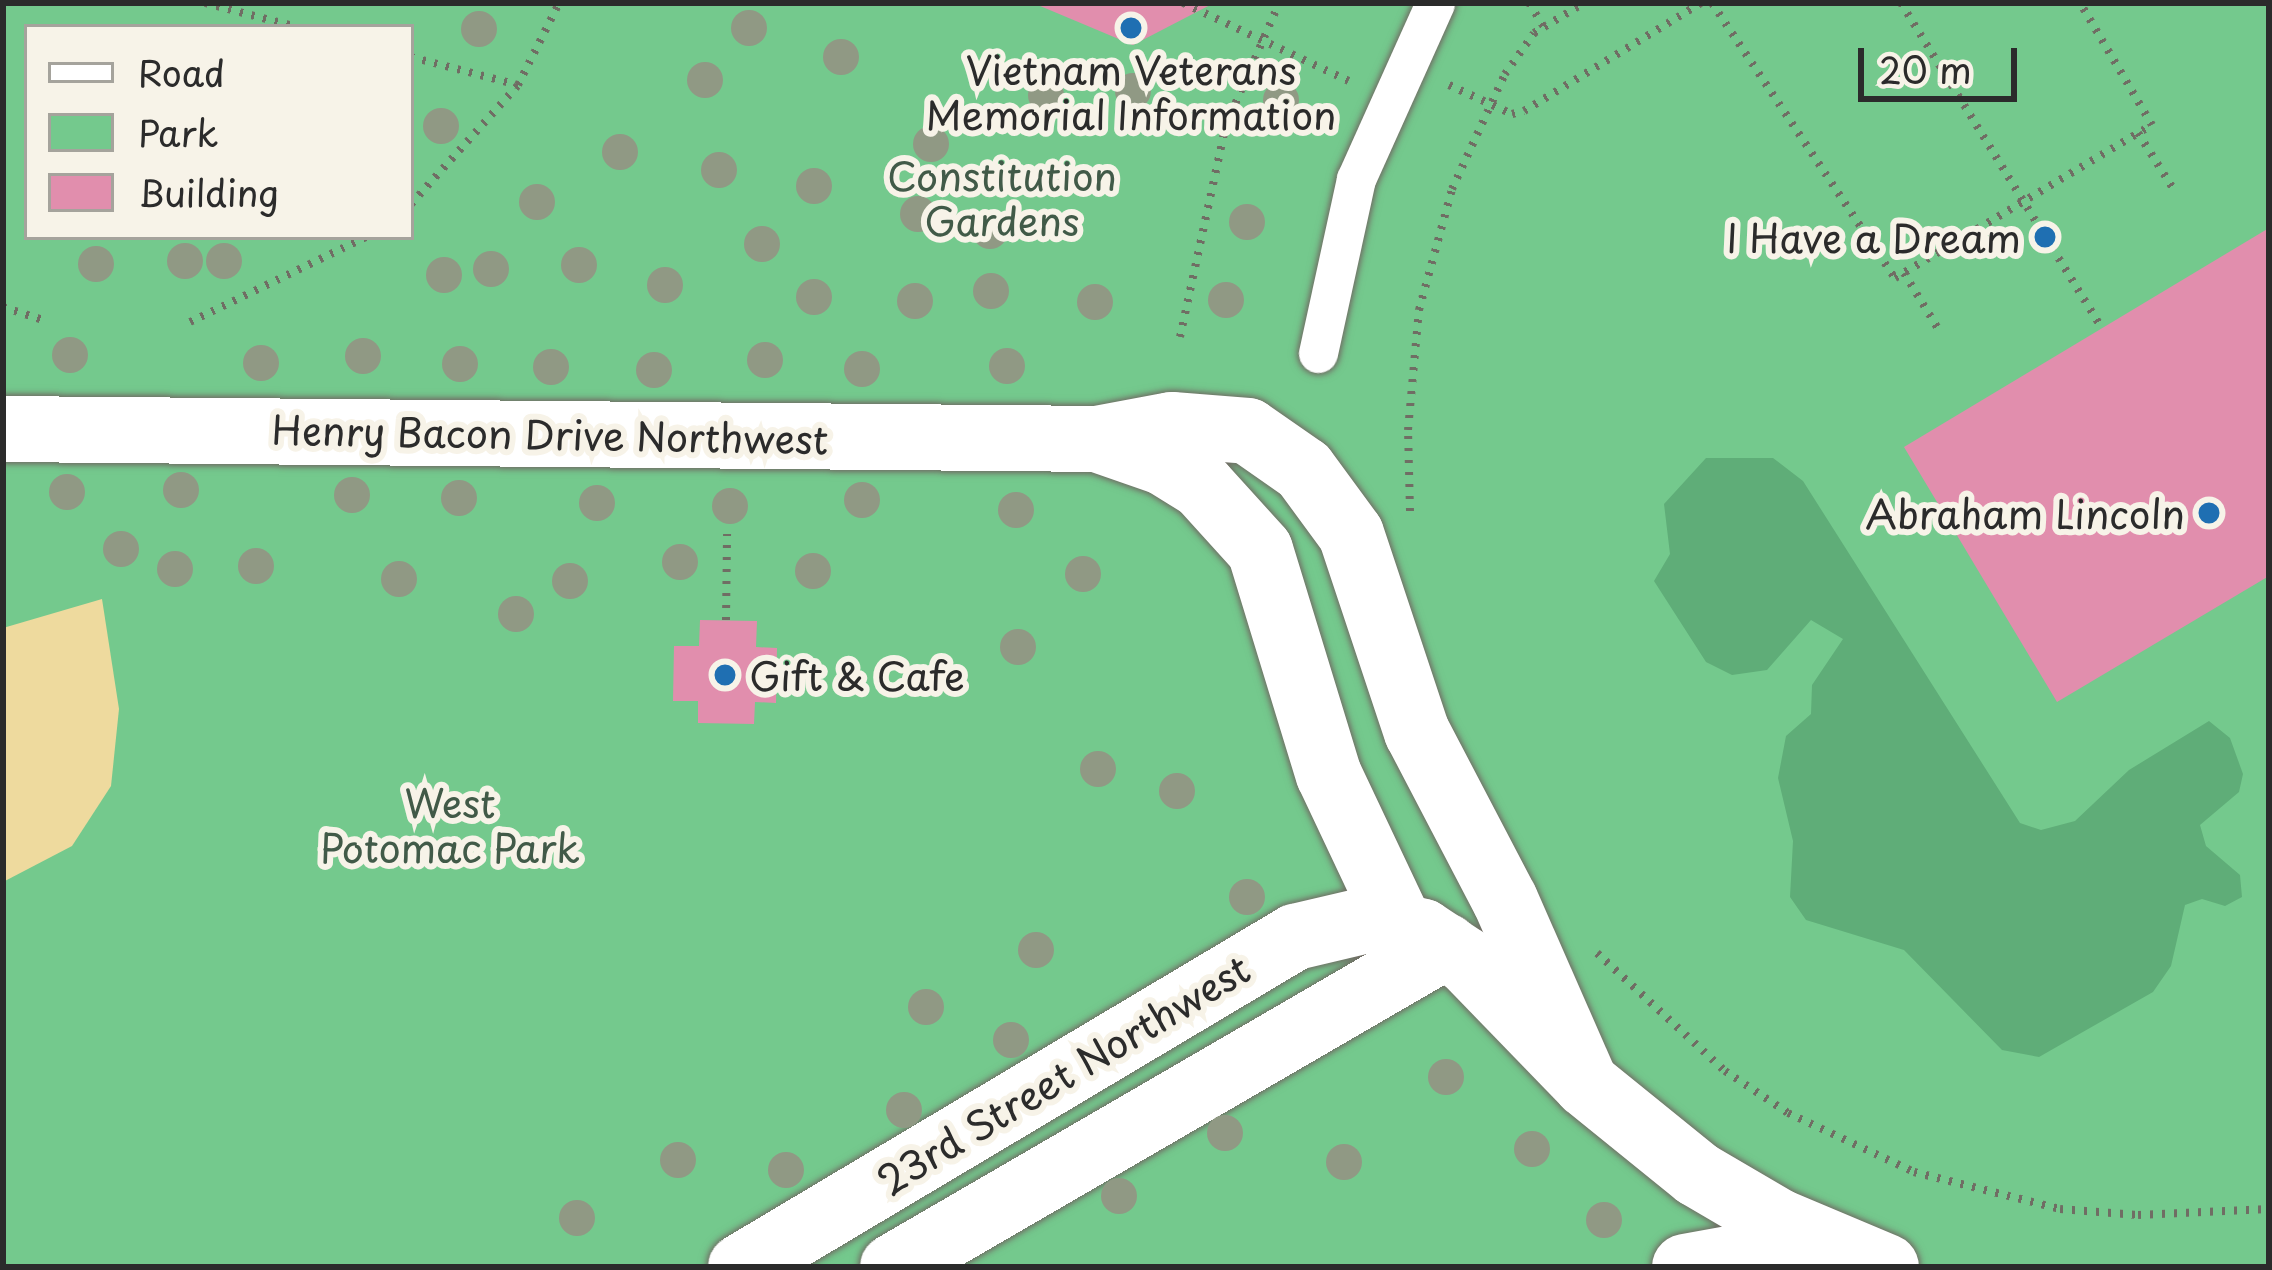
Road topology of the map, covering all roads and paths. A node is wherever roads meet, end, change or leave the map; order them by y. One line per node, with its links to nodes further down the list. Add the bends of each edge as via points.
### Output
1 (205, 3): 12 (path)
2 (559, 3): 17 (path)
3 (1183, 3): 14 (path)
4 (1279, 3): 14 (path)
5 (1435, 3): 16 (street)
6 (1529, 3): 13 (path)
7 (1584, 3): 13 (path)
8 (1700, 3): 18 (path, via 1524,111)
9 (1712, 3): 24 (path, via 1895,278)
10 (1901, 3): 22 (path)
11 (2080, 3): 19 (path, via 2152,124)
12 (286, 24)
13 (1544, 27): 18 (path)
14 (1259, 40): 16 (path); 30 (path, via 1226,125)
15 (414, 58): 17 (path)
16 (1396, 81): 18 (path); 31 (street, via 1344,224)
17 (518, 85): 21 (path)
18 (1490, 105): 34 (path, via 1452,188 1419,310 1408,430)
19 (2138, 133): 20 (path); 22 (path)
20 (2174, 190)
21 (414, 201)
22 (2023, 202): 24 (path); 28 (path)
23 (360, 240): 27 (path)
24 (1904, 273): 29 (path)
25 (3, 307): 26 (path)
26 (41, 319)
27 (190, 322)
28 (2102, 329)
29 (1940, 332)
30 (1180, 338)
31 (1318, 353)
32 (3, 429): 33 (street, Henry Bacon Drive Northwest)
33 (1097, 439): 37 (street, via 1192,479 1260,550 1329,775); 39 (street, via 1227,425 1289,456 1333,506 1364,562 1390,661 1433,769 1504,900)
34 (1411, 522)
35 (727, 534): 36 (path)
36 (726, 620)
37 (1422, 933): 39 (street); 42 (street, 23rd Street Northwest, via 1348,921 1295,937); 43 (street, 23rd Street Northwest)
38 (1589, 944): 40 (path, via 1725,1071 1788,1113 1914,1172 2060,1209)
39 (1586, 1084): 41 (street, via 1697,1174)
40 (2269, 1210)
41 (1822, 1242): 44 (street); 45 (street)
42 (741, 1267)
43 (893, 1267)
44 (1685, 1267)
45 (1886, 1267)

